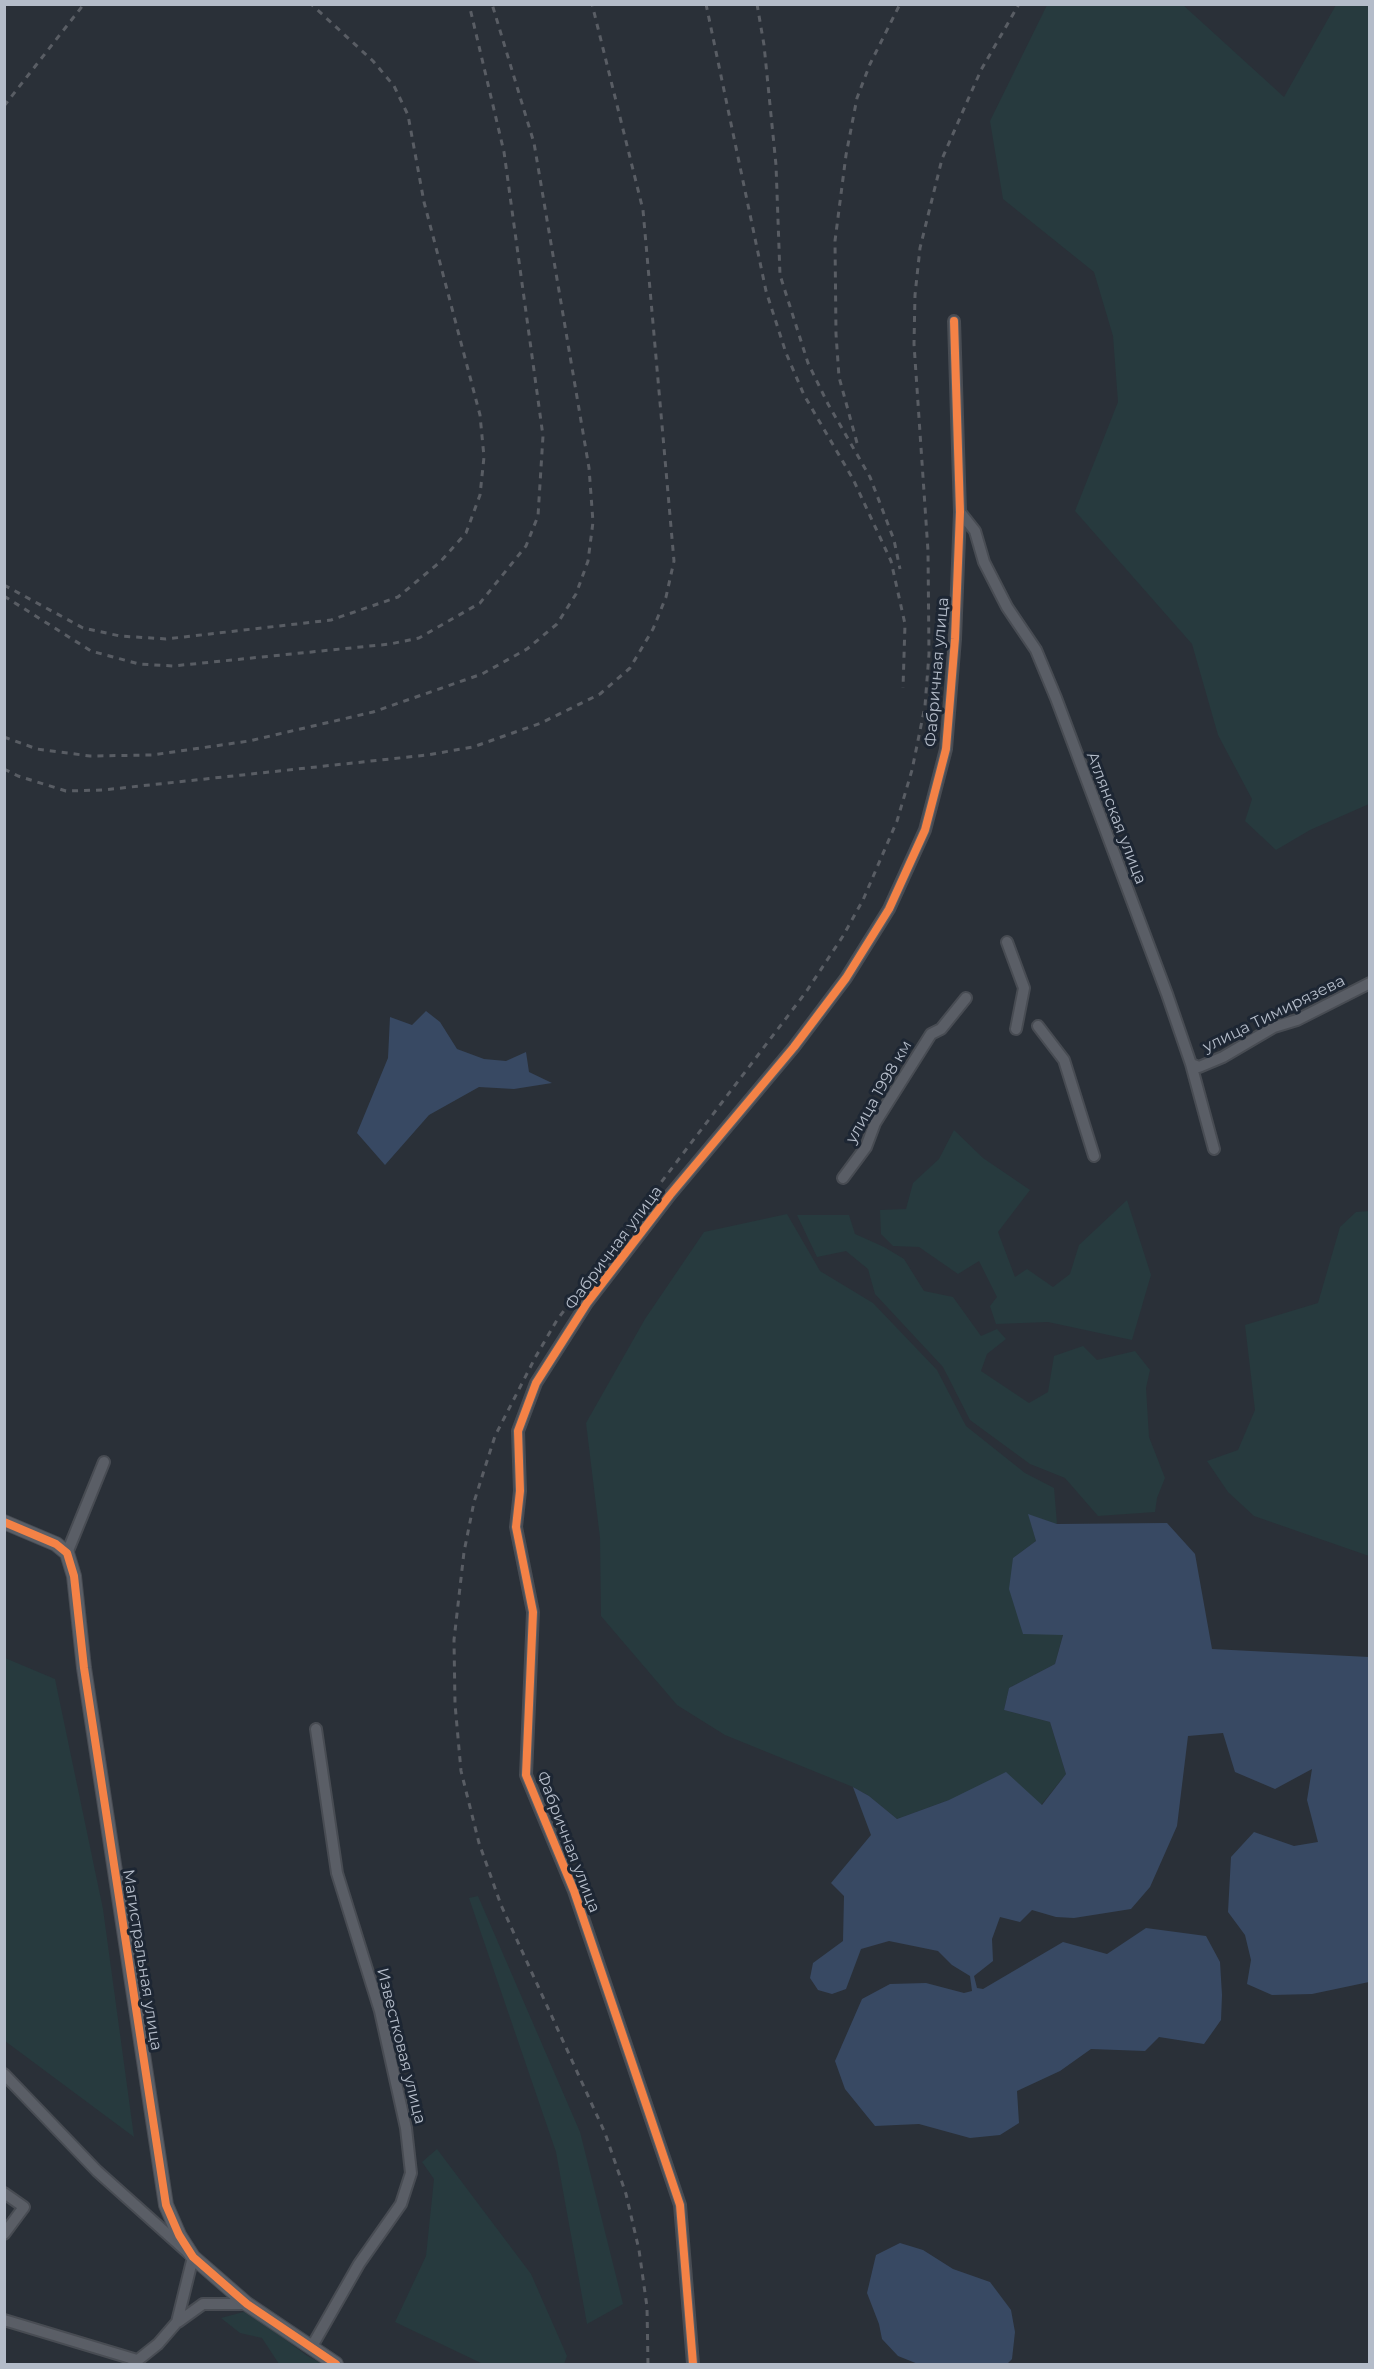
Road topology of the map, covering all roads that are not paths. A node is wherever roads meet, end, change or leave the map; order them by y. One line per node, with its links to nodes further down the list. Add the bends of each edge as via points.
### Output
1 (954, 321): 2 (street, Фабричная улица)
2 (960, 512): 8 (street, Атлянская улица, via 975,531 984,562 1007,607 1036,650); 26 (street, Фабричная улица, via 946,749 925,830 889,909 846,978 794,1047 587,1303 536,1383 518,1431 520,1491 516,1527 533,1612 526,1775 574,1891 680,2205)
3 (1007, 942): 7 (street, via 1024,988)
4 (1370, 983): 8 (street, улица Тимирязева, via 1297,1020 1274,1027 1223,1057 1199,1067)
5 (966, 998): 11 (street, улица 1998 км, via 931,1034 879,1115 866,1147)
6 (1038, 1026): 10 (street, via 1064,1060)
7 (1016, 1029)
8 (1191, 1064): 9 (street, Атлянская улица)
9 (1214, 1149)
10 (1094, 1156)
11 (843, 1178)
12 (104, 1462): 14 (street)
13 (4, 1522): 14 (street, via 56,1544)
14 (67, 1553): 19 (street, Магистральная улица, via 74,1576 84,1668 166,2205 178,2235)
15 (316, 1729): 23 (street, Известковая улица, via 338,1873 380,2011 406,2128 411,2173 401,2204 359,2264)
16 (4, 2074): 19 (street, via 97,2172)
17 (4, 2193): 18 (street, via 24,2207)
18 (4, 2234)
19 (193, 2257): 20 (street, Магистральная улица); 22 (street)
20 (247, 2304): 22 (street, via 203,2304); 23 (street, Магистральная улица)
21 (4, 2320): 24 (street)
22 (177, 2322): 24 (street)
23 (311, 2348): 25 (street, Магистральная улица)
24 (136, 2363)
25 (336, 2364)
26 (693, 2364)

